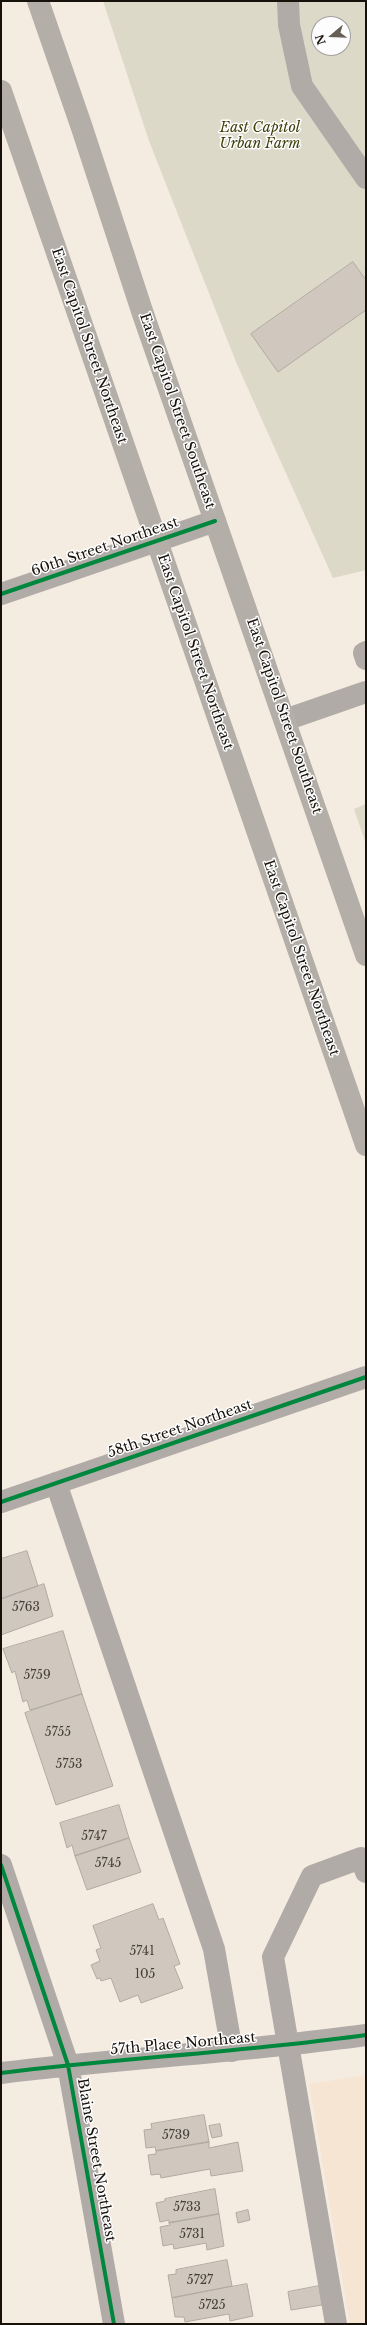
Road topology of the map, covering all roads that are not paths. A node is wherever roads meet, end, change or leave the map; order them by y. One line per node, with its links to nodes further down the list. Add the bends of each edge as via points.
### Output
1 (38, 1): 5 (main road, East Capitol Street Southeast)
2 (288, 1): 4 (street, via 302,86)
3 (1, 91): 6 (main road, East Capitol Street Northeast)
4 (366, 178)
5 (215, 521): 6 (street, 60th Street Northeast); 11 (main road, East Capitol Street Southeast)
6 (156, 541): 7 (street, 60th Street Northeast); 13 (main road, East Capitol Street Northeast)
7 (1, 594)
8 (366, 652): 9 (street)
9 (366, 659)
10 (366, 692): 11 (street)
11 (285, 720): 12 (main road, East Capitol Street Southeast)
12 (366, 955)
13 (366, 1145)
14 (366, 1377): 15 (street, 58th Street Northeast)
15 (56, 1483): 16 (street, 58th Street Northeast); 21 (street, via 214,1949)
16 (1, 1502)
17 (1, 1865): 22 (street, Blaine Street Northeast)
18 (366, 1872): 20 (street, via 361,1858 312,1876 273,1957)
19 (366, 2035): 20 (street, 57th Place Northeast)
20 (289, 2046): 21 (street, 57th Place Northeast); 25 (street)
21 (232, 2051): 22 (street, 57th Place Northeast)
22 (68, 2065): 23 (street, 57th Place Northeast); 24 (street, Blaine Street Northeast)
23 (1, 2073)
24 (114, 2324)
25 (336, 2324)

